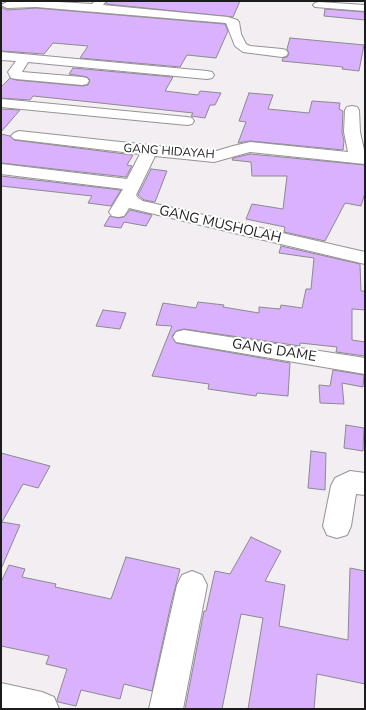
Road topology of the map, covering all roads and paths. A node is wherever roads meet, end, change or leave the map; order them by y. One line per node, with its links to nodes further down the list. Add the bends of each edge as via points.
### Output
1 (326, 4): 4 (street)
2 (6, 5): 3 (street)
3 (98, 5): 5 (street, via 228,20 233,22 241,46 251,50)
4 (365, 8)
5 (282, 53)
6 (1, 56): 7 (street)
7 (24, 58): 8 (street); 9 (street, via 15,72 16,75)
8 (207, 75)
9 (82, 81)
10 (1, 104): 12 (street)
11 (352, 110): 15 (street, via 352,132)
12 (187, 121)
13 (19, 136): 14 (street, GANG HIDAYAH)
14 (149, 152): 15 (street, GANG HIDAYAH, via 214,157 250,147); 17 (street)
15 (361, 158)
16 (1, 169): 17 (street)
17 (131, 190): 18 (street); 19 (street, GANG MUSHOLAH, via 130,202 137,205)
18 (118, 212)
19 (365, 258)
20 (184, 337): 21 (street, GANG DAME)
21 (365, 366)
22 (365, 484): 23 (street, via 350,482 344,486)
23 (337, 526)
24 (192, 585): 27 (street)
25 (1, 699): 26 (street)
26 (42, 709)
27 (166, 709)

